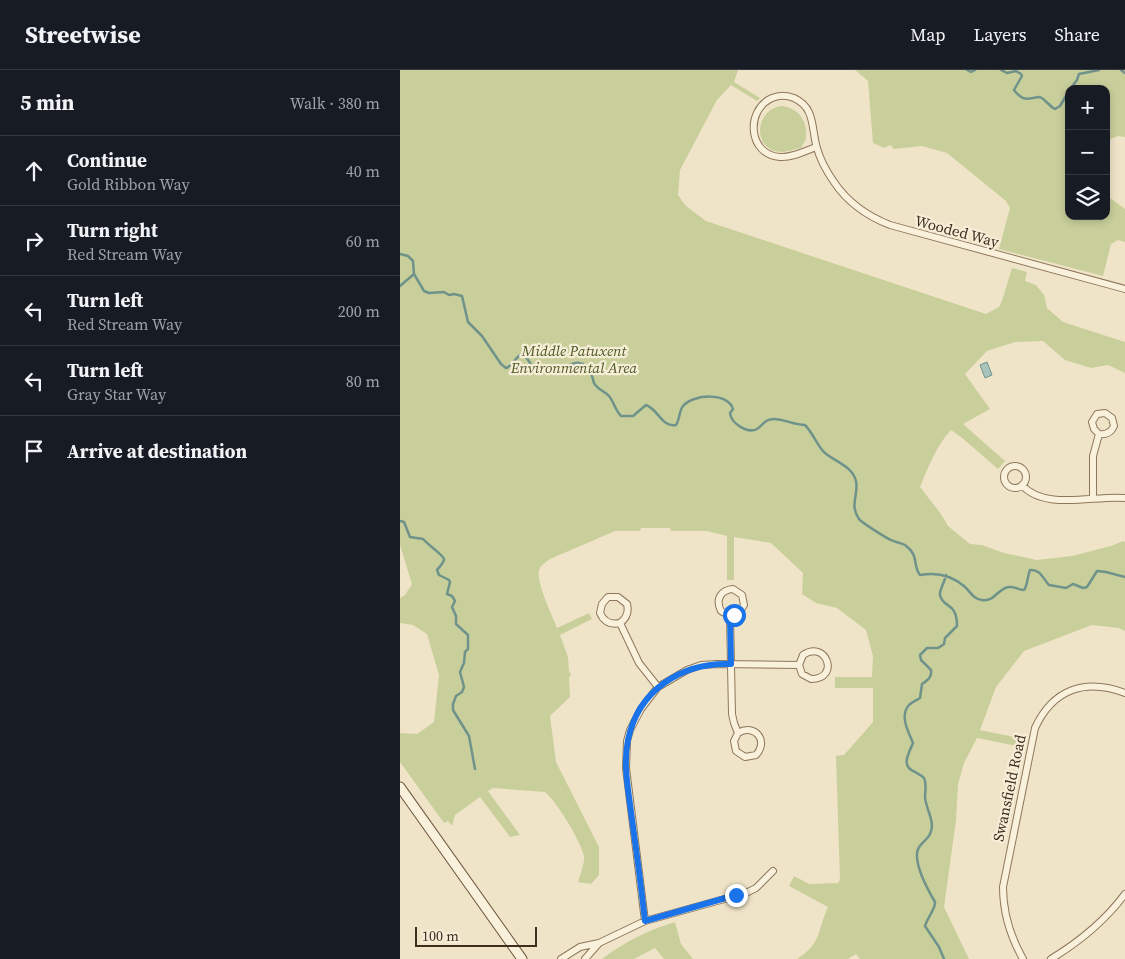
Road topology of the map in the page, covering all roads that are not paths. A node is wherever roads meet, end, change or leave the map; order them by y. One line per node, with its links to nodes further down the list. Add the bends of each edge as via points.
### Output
1 (816, 147): 1 (street, Wooded Way, via 785,157 768,153 754,136 758,111 776,97 798,100 812,119); 2 (street, Wooded Way, via 842,193 864,213 890,226)
2 (1125, 289)
3 (1099, 434): 5 (street, via 1093,456)
4 (1022, 485): 5 (street, via 1032,493 1052,499)
5 (1093, 498): 6 (street)
6 (1125, 498)
7 (730, 616): 7 (street, via 721,611 718,603 721,594 734,589 742,594 744,604 739,613); 9 (street)
8 (620, 623): 8 (street, via 628,613 627,604 618,597 608,597 600,608 602,618 610,624); 11 (street, via 639,663)
9 (731, 664): 10 (street); 11 (street, via 694,668); 13 (street, via 732,714)
10 (799, 665): 10 (street, via 802,674 810,679 822,677 828,666 824,656 813,651 803,655)
11 (658, 687): 17 (street, via 635,720 626,755)
12 (1125, 693): 22 (street, Swansfield Road, via 1098,685 1073,690 1047,708 1035,728 1003,887 1009,930)
13 (738, 733): 13 (street, via 748,729 761,737 762,746 756,755 745,757 736,751 734,741)
14 (400, 787): 19 (street)
15 (773, 871): 17 (street, via 746,893)
16 (1125, 894): 23 (street, via 1094,928)
17 (645, 921): 18 (street)
18 (599, 943): 20 (street, via 580,947); 21 (street)
19 (522, 959)
20 (561, 959)
21 (585, 959)
22 (1023, 959)
23 (1051, 959)

